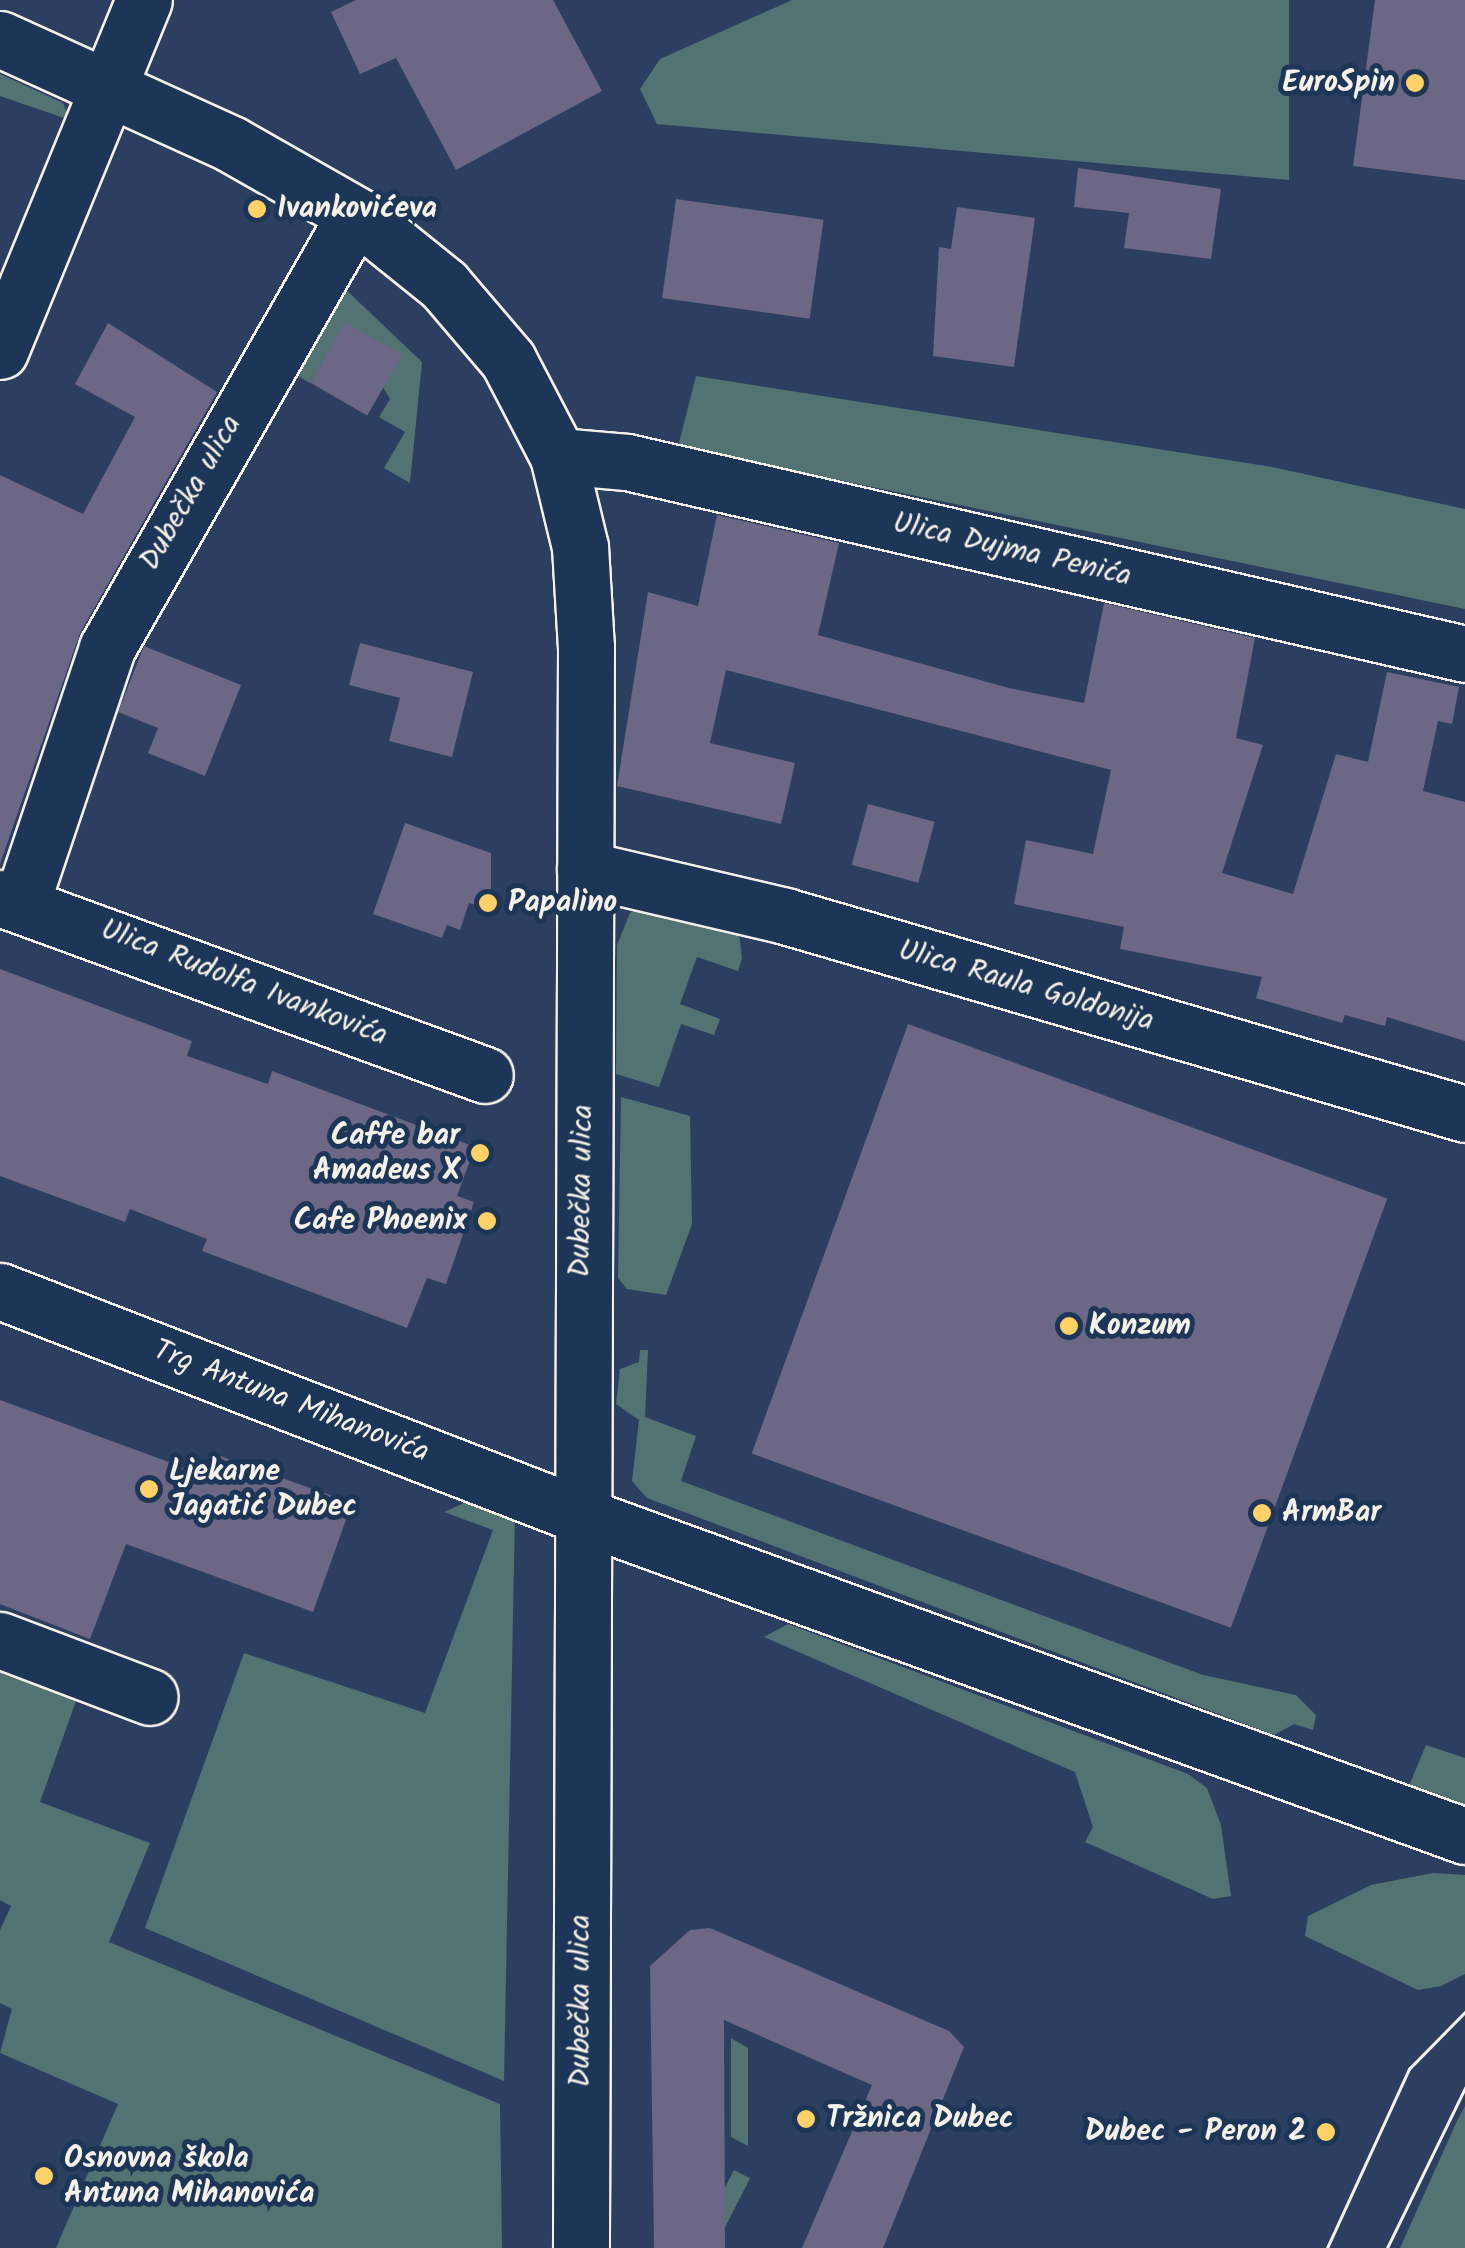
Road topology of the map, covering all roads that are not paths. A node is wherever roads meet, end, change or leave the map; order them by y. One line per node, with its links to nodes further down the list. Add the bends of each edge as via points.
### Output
1 (144, 0): 3 (street)
2 (0, 39): 3 (street, Dubečka ulica)
3 (114, 88): 4 (street, Dubečka ulica); 5 (street)
4 (356, 215): 6 (street, Dubečka ulica, via 452,294 508,360); 9 (street, Dubečka ulica, via 106,648)
5 (0, 351)
6 (558, 456): 7 (street, Ulica Dujma Penića, via 627,462); 8 (street, Dubečka ulica, via 580,547)
7 (1465, 654)
8 (585, 869): 11 (street, Ulica Raula Goldonija, via 785,916); 13 (street, Dubečka ulica)
9 (11, 899): 10 (street, Ulica Rudolfa Ivankovića)
10 (486, 1075)
11 (1465, 1114)
12 (0, 1291): 13 (street, Trg Antuna Mihanovića)
13 (580, 1516): 16 (street, Trg Antuna Mihanovića); 17 (street, Dubečka ulica)
14 (0, 1640): 15 (street)
15 (150, 1696)
16 (1453, 1832)
17 (580, 2248)

